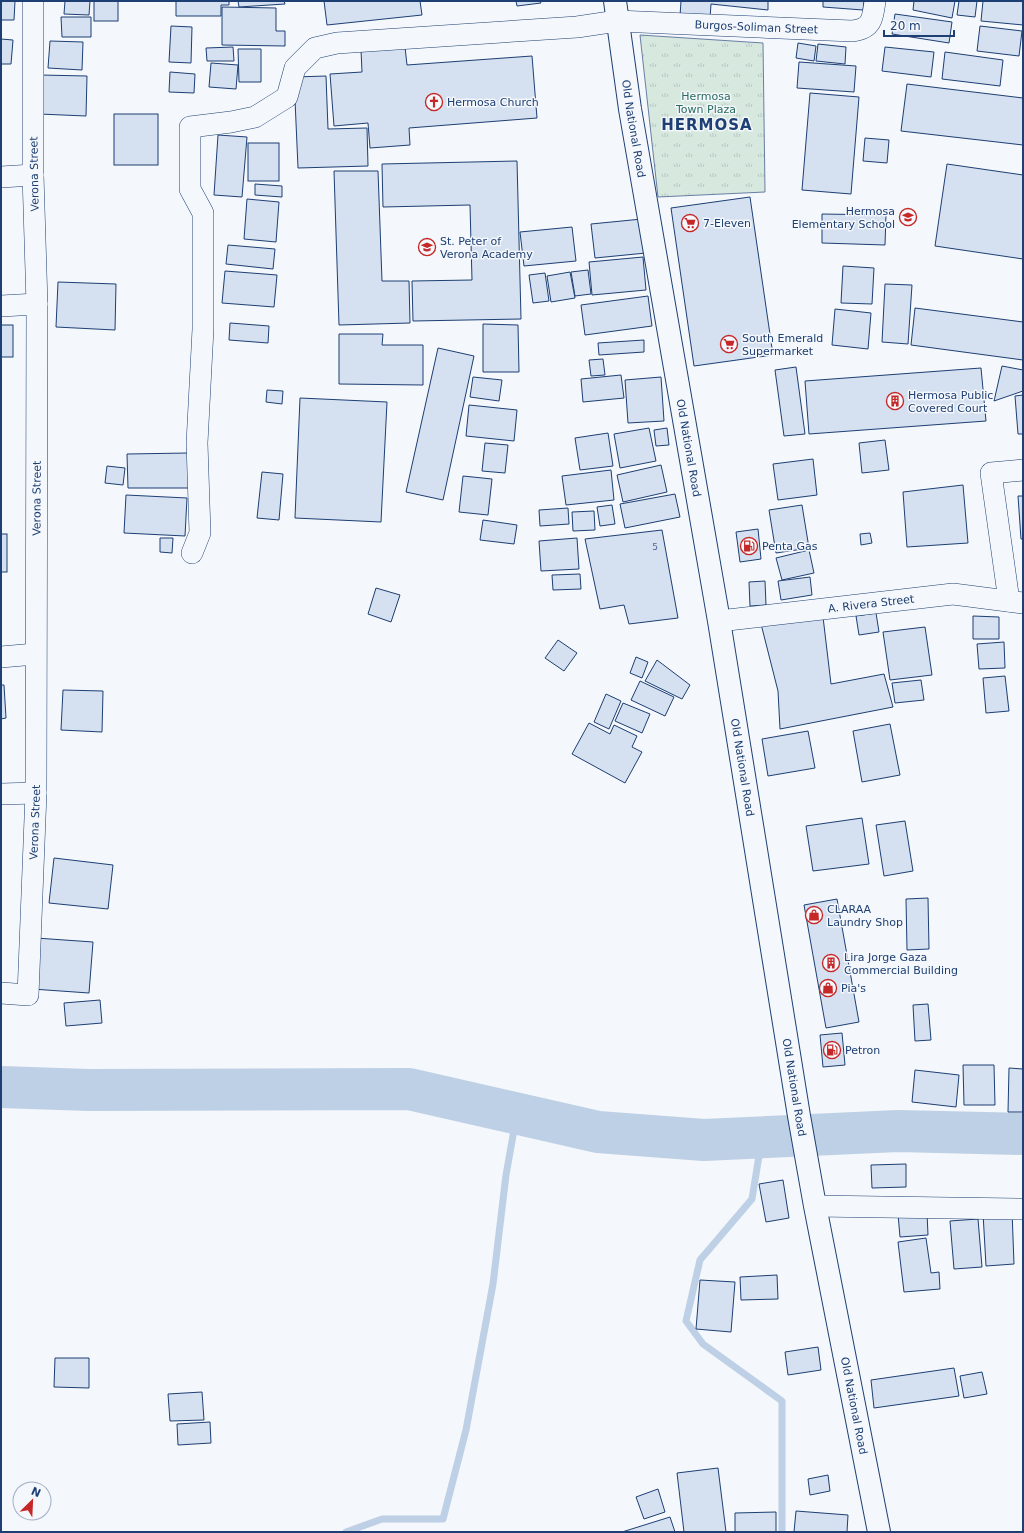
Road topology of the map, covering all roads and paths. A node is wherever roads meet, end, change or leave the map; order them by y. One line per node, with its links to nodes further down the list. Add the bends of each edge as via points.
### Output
1 (33, 1): 4 (street, Verona Street)
2 (876, 1): 3 (street, Burgos-Soliman Street, via 871,21 866,27 852,31)
3 (616, 11): 9 (street, Burgos-Soliman Street, via 577,27 337,43 315,48 295,68 287,97 255,117 190,127 190,189 203,213 202,329 197,443 200,533); 11 (main road, Old National Road)
4 (33, 175): 5 (street); 6 (street, Verona Street)
5 (1, 177)
6 (37, 304): 7 (street); 12 (street, Verona Street)
7 (1, 306)
8 (1023, 470): 10 (street, via 991,474)
9 (192, 552)
10 (1016, 602): 11 (street, A. Rivera Street, via 953,594)
11 (719, 620): 17 (main road, Old National Road)
12 (35, 654): 13 (street); 14 (street, Verona Street)
13 (1, 657)
14 (36, 793): 15 (street); 16 (street, Verona Street, via 28,995)
15 (1, 794)
16 (1, 993)
17 (815, 1206): 18 (street); 19 (main road, Old National Road)
18 (1023, 1209)
19 (879, 1532)

